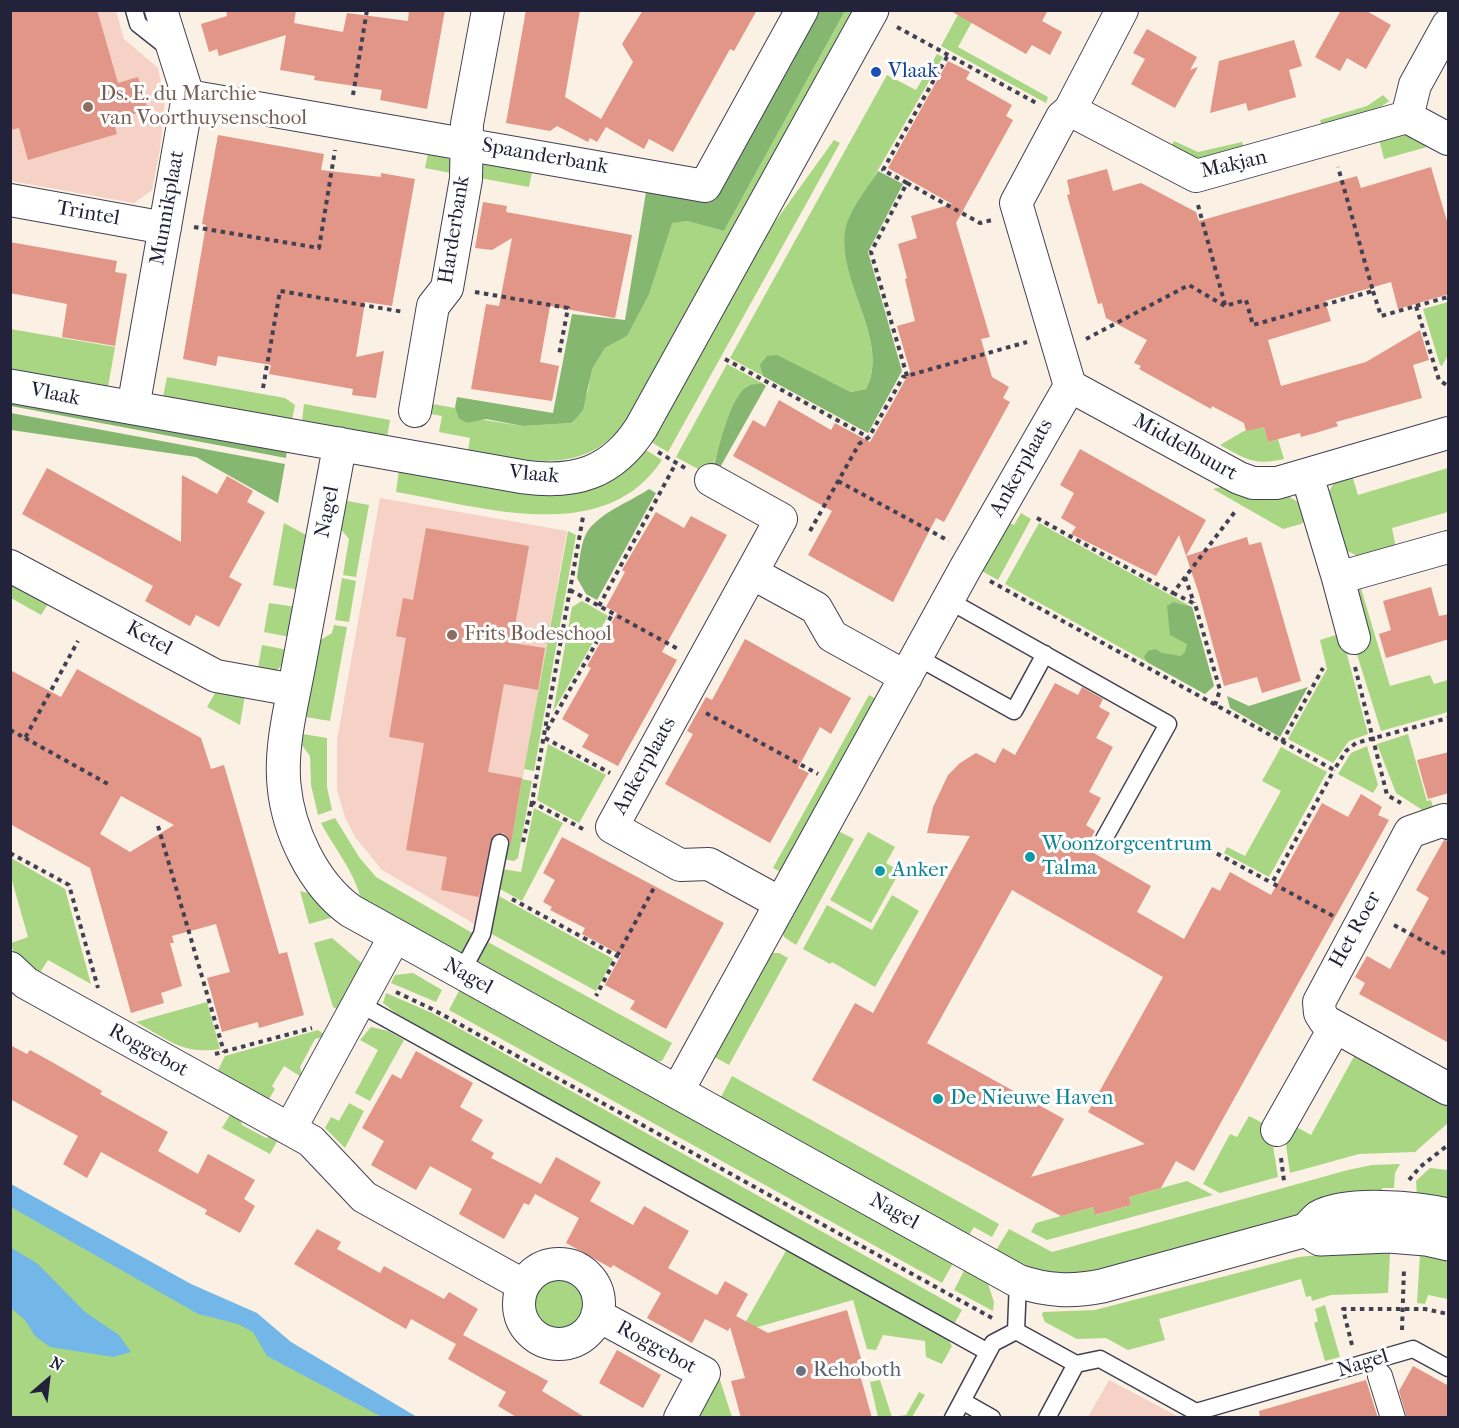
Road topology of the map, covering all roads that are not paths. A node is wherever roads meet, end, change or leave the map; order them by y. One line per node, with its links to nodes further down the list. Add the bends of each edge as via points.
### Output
1 (134, 10): 8 (lane, via 138,24)
2 (161, 10): 8 (street, Munnikplaat)
3 (488, 10): 13 (street, Harderbank)
4 (802, 10): 13 (street, Spaanderbank, via 705,186)
5 (1122, 10): 10 (street)
6 (884, 18): 21 (street, Vlaak, via 634,438 616,459 579,477 562,480 524,477)
7 (1449, 25): 11 (street, via 1415,85)
8 (174, 53): 9 (street, Munnikplaat)
9 (188, 96): 13 (street, Spaanderbank); 15 (street, Munnikplaat)
10 (1057, 109): 11 (street, Makjan, via 1196,176); 17 (street, via 1062,117 1016,202)
11 (1407, 117): 12 (street)
12 (1449, 139)
13 (465, 143): 19 (street, Harderbank, via 466,179 447,288 431,317)
14 (10, 200): 15 (street, Trintel)
15 (177, 227): 18 (street, Munnikplaat)
16 (10, 386): 18 (street, Vlaak)
17 (1070, 386): 22 (street, Middelbuurt, via 1246,481 1269,484); 28 (street, Ankerplaats)
18 (133, 408): 21 (street, Vlaak)
19 (416, 411)
20 (1449, 433): 22 (street, Middelbuurt)
21 (340, 444): 32 (street, Nagel)
22 (1307, 475): 27 (street)
23 (711, 480): 26 (street, Ankerplaats, via 781,519)
24 (1449, 546): 27 (street)
25 (10, 566): 32 (street, Ketel, via 216,676)
26 (753, 573): 31 (street, via 816,608 832,636); 36 (street, Ankerplaats, via 612,827 680,865 709,864)
27 (1338, 578): 29 (street)
28 (948, 600): 30 (lane); 31 (street, Ankerplaats)
29 (1354, 638)
30 (1045, 654): 31 (lane, via 1014,711); 34 (lane, via 1168,724)
31 (911, 667): 36 (street, Ankerplaats)
32 (294, 690): 37 (street, Nagel, via 283,775 289,814 298,839 333,896)
33 (1428, 826): 41 (street, Het Roer, via 1361,920 1318,1002 1325,1021)
34 (1104, 839)
35 (500, 843): 39 (lane, via 482,934)
36 (780, 903): 43 (street, Ankerplaats)
37 (395, 936): 39 (street, Nagel); 40 (street)
38 (10, 968): 44 (street, Roggebot, via 26,983 206,1070)
39 (461, 973): 43 (street, Nagel)
40 (365, 991): 44 (street); 53 (lane)
41 (1335, 1027): 42 (street, Het Roer); 45 (street)
42 (1449, 1089)
43 (677, 1092): 49 (street, Nagel)
44 (290, 1129): 50 (street, Roggebot, via 311,1140 364,1197)
45 (1277, 1130)
46 (1449, 1215): 47 (street, Nagel, via 1360,1208 1319,1217)
47 (1306, 1230): 48 (street, via 1320,1239 1389,1236); 49 (street, Nagel, via 1095,1288 1054,1291)
48 (1449, 1244)
49 (1018, 1281): 52 (lane)
50 (523, 1285): 51 (street, Roggebot, via 543,1267 571,1266 592,1282 598,1295); 51 (street, Roggebot, via 519,1314 528,1331 543,1341 561,1345 579,1339)
51 (597, 1315): 58 (street, Roggebot, via 704,1373)
52 (1016, 1331): 53 (lane, via 993,1343); 54 (lane)
53 (988, 1352): 57 (lane)
54 (1076, 1364): 55 (lane, Nagel, via 1100,1359 1196,1412 1413,1349); 61 (lane)
55 (1447, 1364)
56 (1380, 1377): 62 (street)
57 (962, 1401): 59 (lane); 60 (lane)
58 (680, 1418)
59 (953, 1418)
60 (992, 1418)
61 (1047, 1418)
62 (1393, 1418)

